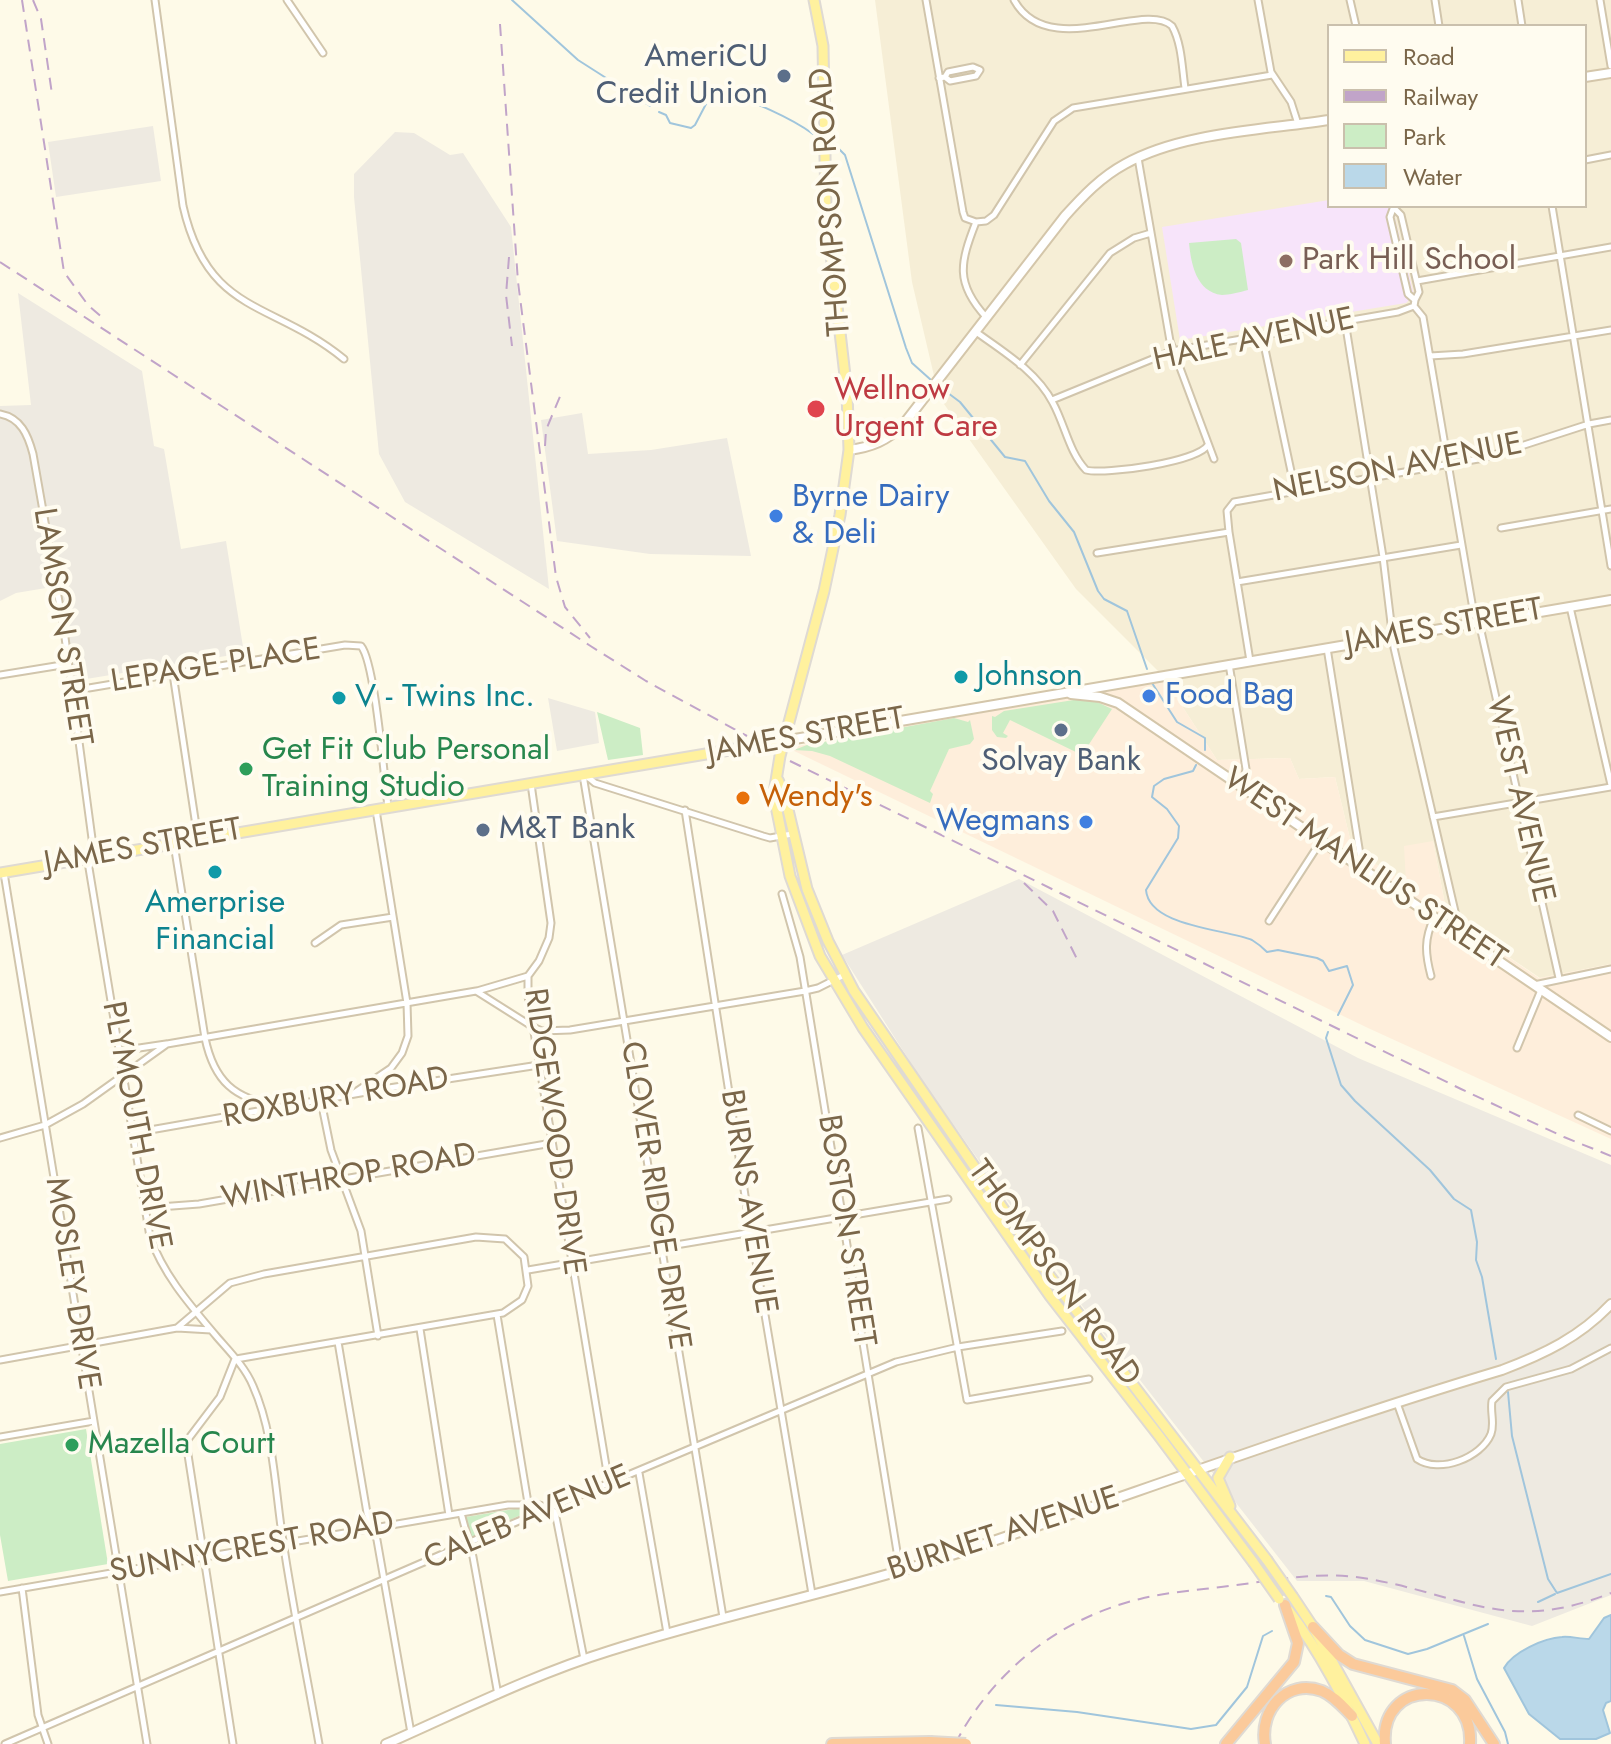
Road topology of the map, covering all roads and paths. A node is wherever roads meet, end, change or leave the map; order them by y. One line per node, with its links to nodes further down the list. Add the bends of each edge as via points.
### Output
1 (155, 0): 45 (street, via 183,206 199,255 234,296 320,340)
2 (287, 0): 16 (street)
3 (926, 0): 21 (street)
4 (1014, 0): 12 (street, via 1021,12 1038,22)
5 (1258, 0): 19 (street)
6 (1350, 0): 13 (street)
7 (1435, 0): 14 (street)
8 (1518, 0): 15 (street)
9 (1600, 0): 17 (street)
10 (817, 1): 52 (main road, THOMPSON ROAD, via 824,61 826,208)
11 (1150, 10): 22 (street, via 1172,25)
12 (1070, 21)
13 (1356, 24)
14 (1439, 24)
15 (1522, 24)
16 (323, 53)
17 (1611, 66)
18 (1611, 73): 20 (street)
19 (1272, 75): 22 (street); 24 (street, via 1291,102)
20 (1587, 77)
21 (942, 78): 21 (street, via 976,76 980,70 948,72); 31 (street, via 963,212)
22 (1185, 88): 31 (street, via 1062,113 994,215)
23 (1327, 120): 24 (street)
24 (1298, 125): 26 (street, via 1185,143)
25 (1611, 155): 27 (street)
26 (1138, 158): 32 (street); 37 (street, via 1082,197)
27 (1587, 160)
28 (1394, 208): 36 (street, WEST AVENUE, via 1390,217 1408,294)
29 (1395, 208): 35 (street)
30 (1552, 208): 34 (street)
31 (976, 222): 37 (street, via 963,282)
32 (1151, 233): 43 (street); 46 (street, via 1110,253)
33 (1611, 247): 34 (street)
34 (1560, 255): 35 (street); 42 (street)
35 (1417, 281): 36 (street)
36 (1415, 303): 38 (street, HALE AVENUE, via 1398,312); 44 (street, WEST AVENUE)
37 (987, 318): 40 (street)
38 (1345, 321): 41 (street, HALE AVENUE); 55 (street)
39 (1611, 330): 42 (street)
40 (976, 332): 46 (street); 52 (street, via 903,425 884,441)
41 (1262, 335): 43 (street, HALE AVENUE); 56 (street)
42 (1574, 336): 44 (street); 50 (street)
43 (1172, 351): 47 (street, HALE AVENUE); 51 (street)
44 (1430, 356): 54 (street, WEST AVENUE)
45 (344, 359)
46 (1020, 365): 47 (street)
47 (1052, 400): 51 (street, via 1078,461 1090,472 1180,460)
48 (0, 414): 72 (street, LAMSON STREET, via 16,420 30,441)
49 (1611, 420): 50 (street, NELSON AVENUE)
50 (1589, 424): 54 (street, NELSON AVENUE); 58 (street)
51 (1208, 445): 53 (street)
52 (849, 450): 80 (main road, THOMPSON ROAD, via 824,591)
53 (1214, 459)
54 (1448, 466): 55 (street, NELSON AVENUE); 61 (street, WEST AVENUE)
55 (1371, 479): 56 (street, NELSON AVENUE); 63 (street)
56 (1295, 490): 60 (street, NELSON AVENUE, via 1230,505)
57 (1611, 509): 58 (street)
58 (1602, 511): 59 (street); 64 (street)
59 (1501, 528)
60 (1229, 532): 62 (street); 65 (street)
61 (1461, 545): 63 (street); 68 (street, WEST AVENUE)
62 (1097, 553)
63 (1383, 557): 65 (street); 69 (street)
64 (1611, 566)
65 (1237, 582): 71 (street)
66 (1611, 600): 67 (street, JAMES STREET)
67 (1570, 607): 68 (street, JAMES STREET); 84 (street)
68 (1479, 622): 69 (street, JAMES STREET); 86 (street, WEST AVENUE)
69 (1393, 637): 70 (street, JAMES STREET); 90 (street)
70 (1327, 648): 71 (street, JAMES STREET); 97 (street)
71 (1250, 661): 73 (street, JAMES STREET)
72 (68, 664): 75 (street); 77 (street, LAMSON STREET)
73 (1229, 664): 76 (street, JAMES STREET); 85 (street, via 1246,769)
74 (173, 673): 77 (street, LEPAGE PLACE); 87 (street, LEPAGE PLACE, via 361,646 371,681); 93 (street)
75 (0, 675)
76 (1105, 685): 78 (street, JAMES STREET); 79 (street, WEST MANLIUS STREET)
77 (71, 691): 96 (street, LAMSON STREET)
78 (1060, 693): 79 (street, WEST MANLIUS STREET); 80 (street, JAMES STREET)
79 (1118, 703): 85 (street, WEST MANLIUS STREET)
80 (783, 741): 81 (main road, JAMES STREET); 82 (main road, THOMPSON ROAD)
81 (583, 774): 83 (main road, JAMES STREET); 89 (street, via 595,783); 116 (street, CLOVER RIDGE DRIVE)
82 (778, 780): 91 (main road, THOMPSON ROAD); 92 (main road, THOMPSON ROAD, via 774,793)
83 (530, 783): 87 (main road, JAMES STREET); 107 (street, RIDGEWOOD DRIVE, via 551,923 549,938)
84 (1611, 786): 86 (street)
85 (1243, 788): 94 (street, WEST MANLIUS STREET)
86 (1520, 802): 90 (street); 109 (street, WEST AVENUE)
87 (388, 807): 88 (main road, JAMES STREET)
88 (376, 809): 93 (main road, JAMES STREET); 100 (street)
89 (685, 810): 92 (street); 115 (street, BURNS AVENUE)
90 (1433, 817): 103 (street)
91 (792, 834): 92 (street); 106 (main road, THOMPSON ROAD, via 801,873)
92 (780, 837): 110 (main road, THOMPSON ROAD, via 800,906)
93 (198, 839): 95 (main road, JAMES STREET)
94 (1321, 841): 97 (street, WEST MANLIUS STREET); 102 (street)
95 (174, 843): 96 (main road, JAMES STREET); 119 (street)
96 (91, 857): 98 (main road, JAMES STREET); 122 (street, PLYMOUTH DRIVE)
97 (1362, 868): 101 (street, WEST MANLIUS STREET)
98 (2, 873): 133 (street, MOSLEY DRIVE)
99 (782, 894): 113 (street, BOSTON STREET)
100 (393, 917): 104 (street, via 341,925); 114 (street)
101 (1435, 917): 103 (street, WEST MANLIUS STREET); 108 (street, via 1425,943)
102 (1269, 921)
103 (1460, 934): 111 (street, WEST MANLIUS STREET)
104 (315, 943)
105 (1611, 969): 109 (street)
106 (844, 975): 110 (street); 171 (main road, THOMPSON ROAD, via 1046,1271)
107 (528, 976): 112 (street); 117 (street, RIDGEWOOD DRIVE)
108 (1431, 976)
109 (1559, 978): 111 (street)
110 (833, 981): 113 (street); 173 (main road, THOMPSON ROAD, via 1019,1255)
111 (1538, 987): 118 (street, WEST MANLIUS STREET); 121 (street)
112 (476, 991): 114 (street); 117 (street)
113 (805, 991): 115 (street); 143 (street, BOSTON STREET)
114 (407, 1003): 119 (street); 124 (street, via 406,1044)
115 (715, 1006): 116 (street); 144 (street, BURNS AVENUE)
116 (625, 1021): 117 (street, via 570,1030); 145 (street, CLOVER RIDGE DRIVE)
117 (533, 1027): 123 (street, RIDGEWOOD DRIVE)
118 (1611, 1037)
119 (205, 1038): 120 (street); 128 (street, via 222,1081)
120 (167, 1044): 122 (street); 125 (street)
121 (1517, 1048)
122 (119, 1051): 125 (street, PLYMOUTH DRIVE)
123 (539, 1065): 126 (street, ROXBURY ROAD); 138 (street, RIDGEWOOD DRIVE)
124 (384, 1074): 126 (street); 127 (street)
125 (123, 1076): 133 (street); 136 (street, PLYMOUTH DRIVE)
126 (389, 1088): 127 (street, ROXBURY ROAD)
127 (350, 1095): 129 (street, ROXBURY ROAD)
128 (248, 1097): 130 (street, via 264,1104); 131 (street)
129 (321, 1101): 130 (street, ROXBURY ROAD); 139 (street)
130 (292, 1105): 131 (street, ROXBURY ROAD)
131 (240, 1115): 136 (street, ROXBURY ROAD)
132 (1578, 1115): 135 (street)
133 (45, 1125): 137 (street); 158 (street, MOSLEY DRIVE)
134 (918, 1128): 141 (street)
135 (1611, 1131)
136 (133, 1133): 142 (street, PLYMOUTH DRIVE)
137 (0, 1138)
138 (552, 1143): 139 (street, WINTHROP ROAD); 147 (street, RIDGEWOOD DRIVE)
139 (342, 1180): 142 (street, WINTHROP ROAD); 146 (street)
140 (948, 1199): 141 (street)
141 (932, 1201): 143 (street); 159 (street)
142 (146, 1208): 150 (street, PLYMOUTH DRIVE, via 158,1257)
143 (842, 1216): 144 (street); 163 (street, BOSTON STREET)
144 (752, 1231): 145 (street); 166 (street, BURNS AVENUE)
145 (663, 1245): 147 (street); 169 (street, CLOVER RIDGE DRIVE)
146 (365, 1258): 148 (street, via 490,1236 513,1243); 150 (street, via 244,1278); 156 (street)
147 (571, 1263): 148 (street); 174 (street, RIDGEWOOD DRIVE)
148 (528, 1270): 151 (street, via 522,1300)
149 (1611, 1304): 165 (street, BURNET AVENUE, via 1584,1329 1540,1355)
150 (196, 1310): 152 (street); 154 (street, PLYMOUTH DRIVE)
151 (497, 1315): 153 (street); 175 (street)
152 (177, 1328): 154 (street); 158 (street)
153 (420, 1329): 156 (street); 178 (street)
154 (212, 1331): 161 (street, PLYMOUTH DRIVE)
155 (1062, 1331): 159 (street, CALEB AVENUE)
156 (378, 1336): 157 (street)
157 (338, 1342): 161 (street); 180 (street, via 367,1513)
158 (81, 1345): 162 (street); 167 (street, MOSLEY DRIVE)
159 (958, 1347): 163 (street, CALEB AVENUE); 164 (street, via 967,1400)
160 (1611, 1348): 165 (street, via 1571,1369 1506,1387 1492,1401 1493,1427 1484,1445 1468,1457 1433,1465 1417,1459)
161 (236, 1359): 181 (street, PLYMOUTH DRIVE, via 257,1394); 183 (street, via 220,1397 186,1442)
162 (0, 1360)
163 (868, 1373): 166 (street, CALEB AVENUE); 184 (street, BOSTON STREET)
164 (1089, 1379)
165 (1397, 1402): 170 (street, BURNET AVENUE)
166 (782, 1410): 169 (street, CALEB AVENUE); 189 (street, BURNS AVENUE)
167 (94, 1421): 168 (street); 185 (street, MOSLEY DRIVE)
168 (0, 1437)
169 (695, 1447): 172 (street, CALEB AVENUE); 192 (street, CLOVER RIDGE DRIVE)
170 (1230, 1457): 171 (street, BURNET AVENUE); 179 (main road, via 1218,1478)
171 (1197, 1469): 173 (street, BURNET AVENUE); 179 (main road, THOMPSON ROAD)
172 (639, 1473): 174 (street, CALEB AVENUE); 194 (street)
173 (1186, 1473): 184 (street, BURNET AVENUE); 190 (main road, THOMPSON ROAD, bridge)
174 (609, 1485): 176 (street, CALEB AVENUE)
175 (528, 1503): 176 (street, SUNNYCREST ROAD); 177 (street, SUNNYCREST ROAD)
176 (551, 1508): 182 (street, CALEB AVENUE); 196 (street)
177 (461, 1513): 178 (street, SUNNYCREST ROAD); 182 (street)
178 (449, 1515): 180 (street, SUNNYCREST ROAD)
179 (1241, 1526): 193 (main road, THOMPSON ROAD, bridge)
180 (374, 1527): 181 (street, SUNNYCREST ROAD); 186 (street)
181 (283, 1542): 183 (street, SUNNYCREST ROAD); 191 (street, PLYMOUTH DRIVE)
182 (470, 1543): 186 (street, CALEB AVENUE); 198 (street)
183 (203, 1557): 185 (street, SUNNYCREST ROAD); 195 (street)
184 (900, 1570): 189 (street, BURNET AVENUE)
185 (118, 1572): 187 (street, SUNNYCREST ROAD); 197 (street, MOSLEY DRIVE)
186 (384, 1581): 191 (street, CALEB AVENUE); 201 (street)
187 (22, 1588): 188 (street, SUNNYCREST ROAD); 200 (street)
188 (0, 1592)
189 (812, 1594): 192 (street, BURNET AVENUE)
190 (1282, 1602): 199 (main road, THOMPSON ROAD); 213 (highway, via 1298,1643 1294,1662)
191 (296, 1619): 195 (street, CALEB AVENUE); 208 (street, PLYMOUTH DRIVE)
192 (723, 1619): 194 (street, BURNET AVENUE)
193 (1313, 1627): 216 (main road, THOMPSON ROAD); 219 (highway, via 1353,1664 1452,1690 1465,1700)
194 (667, 1634): 196 (street, BURNET AVENUE)
195 (218, 1653): 197 (street, CALEB AVENUE); 207 (street)
196 (584, 1659): 198 (street, BURNET AVENUE)
197 (137, 1688): 200 (street, CALEB AVENUE); 206 (street, MOSLEY DRIVE)
198 (498, 1695): 201 (street, BURNET AVENUE)
199 (1352, 1716): 214 (highway, via 1330,1695 1303,1688 1285,1694 1270,1708); 215 (main road, THOMPSON ROAD)
200 (42, 1729): 204 (street, CALEB AVENUE); 205 (street)
201 (411, 1733): 209 (street, BURNET AVENUE)
202 (930, 1742): 203 (highway); 212 (highway, bridge)
203 (868, 1743): 210 (highway); 211 (highway)
204 (5, 1744)
205 (48, 1744)
206 (147, 1744)
207 (233, 1744)
208 (319, 1744)
209 (386, 1744)
210 (832, 1744)
211 (879, 1744)
212 (966, 1744)
213 (1226, 1744)
214 (1265, 1744)
215 (1365, 1744)
216 (1378, 1744)
217 (1385, 1744): 218 (highway, via 1386,1722 1397,1705 1430,1693 1461,1710)
218 (1470, 1744)
219 (1494, 1744)

